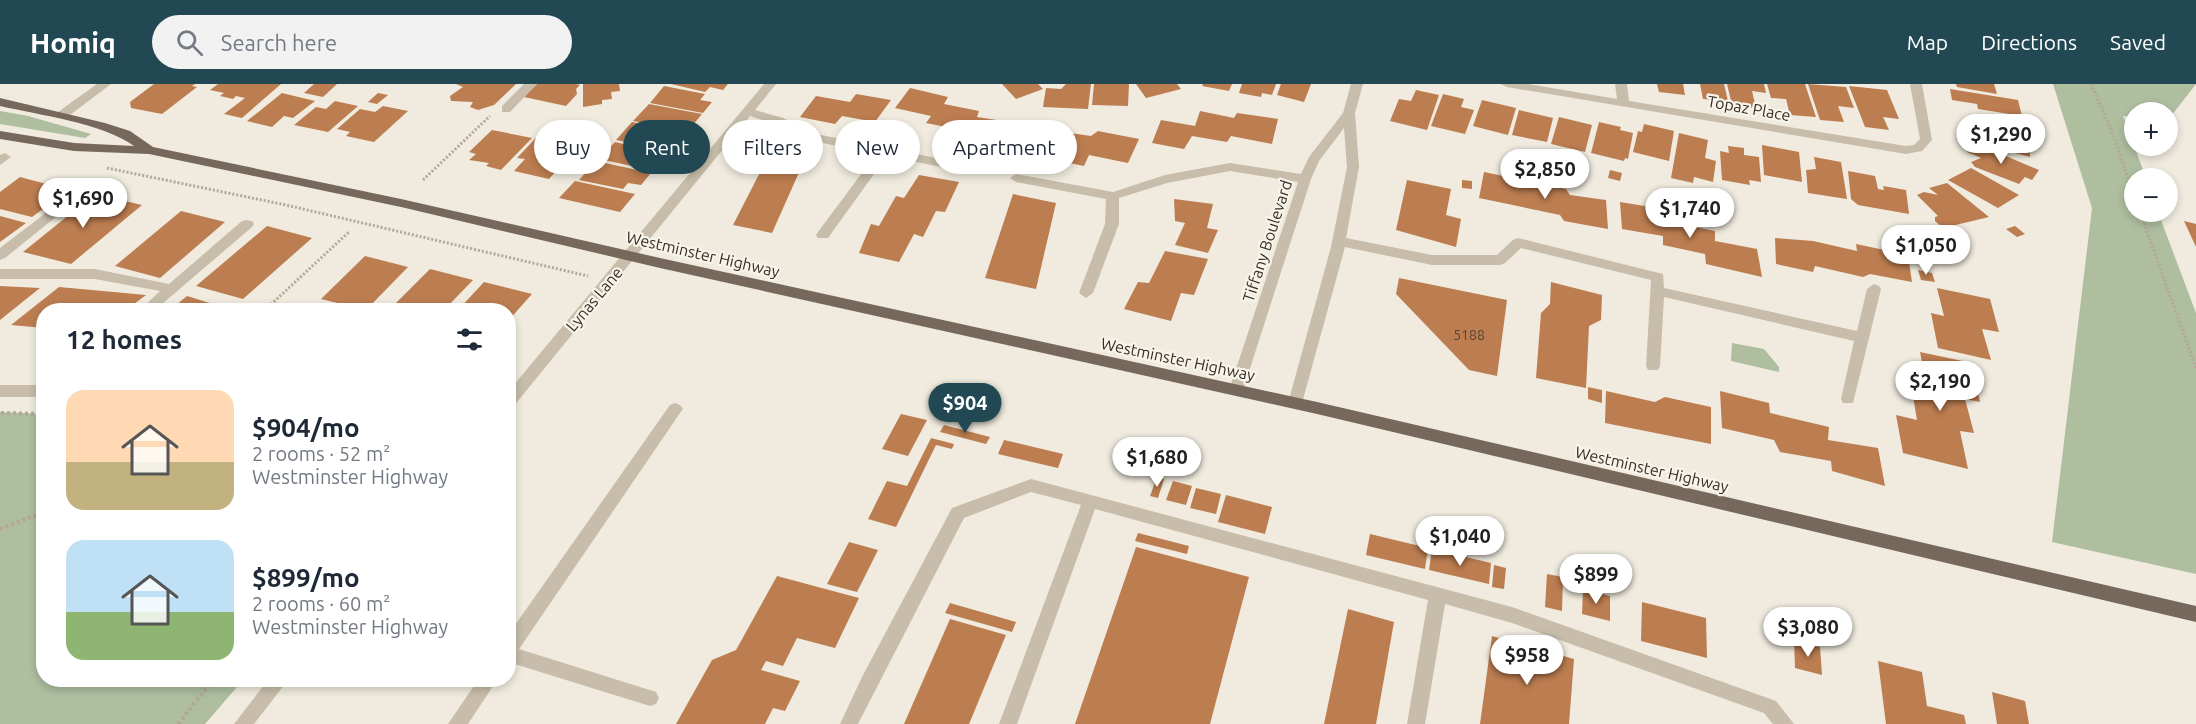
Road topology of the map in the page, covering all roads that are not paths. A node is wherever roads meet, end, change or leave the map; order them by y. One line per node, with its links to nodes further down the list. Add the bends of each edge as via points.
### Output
1 (105, 84): 13 (street)
2 (531, 84): 10 (street)
3 (770, 84): 11 (street, Lynas Lane)
4 (1357, 84): 12 (street, Tiffany Boulevard)
5 (1508, 84): 9 (street, Topaz Place)
6 (1621, 84): 9 (street)
7 (1916, 84): 9 (street, Topaz Place, via 1926,140 1918,148 1906,150)
8 (0, 102): 13 (main road, Westminster Highway)
9 (1624, 104)
10 (502, 108)
11 (748, 112): 15 (street, via 779,121 807,136); 26 (street, Lynas Lane)
12 (1349, 113): 19 (street, Tiffany Boulevard, via 1313,160); 24 (street, Tiffany Boulevard, via 1353,167)
13 (62, 115): 16 (main road, Westminster Highway, via 126,134)
14 (0, 135): 16 (main road, Westminster Highway, via 74,147)
15 (835, 142)
16 (149, 150): 26 (main road, Westminster Highway)
17 (868, 174): 23 (street)
18 (1016, 178): 21 (street)
19 (1305, 179): 21 (street, via 1230,167 1165,179); 35 (street, Tiffany Boulevard)
20 (89, 184): 25 (street)
21 (1113, 195): 31 (street, via 1112,224)
22 (246, 224): 29 (street)
23 (823, 235)
24 (1339, 242): 30 (street, via 1443,260 1500,260 1518,243 1658,278); 40 (street, Tiffany Boulevard)
25 (0, 255)
26 (630, 256): 35 (main road, Westminster Highway); 38 (street, Lynas Lane)
27 (0, 274): 29 (street, via 94,274)
28 (1874, 288): 33 (street)
29 (172, 289): 32 (street)
30 (1657, 291): 33 (street); 34 (street)
31 (1086, 293)
32 (155, 303)
33 (1863, 338): 39 (street)
34 (1653, 366)
35 (1236, 390): 40 (main road, Westminster Highway)
36 (0, 391): 37 (street)
37 (36, 391)
38 (516, 393)
39 (1848, 399)
40 (1295, 403): 44 (main road, Westminster Highway)
41 (675, 409): 45 (street)
42 (1090, 501): 43 (street); 52 (street, via 1031,485 958,513); 53 (street)
43 (1438, 594): 54 (street); 55 (street, via 1512,615 1770,707)
44 (2196, 614)
45 (516, 640)
46 (516, 655): 49 (street)
47 (273, 687): 50 (street)
48 (483, 687): 51 (street)
49 (650, 698)
50 (243, 724)
51 (457, 724)
52 (849, 724)
53 (1008, 724)
54 (1416, 724)
55 (1785, 724)

